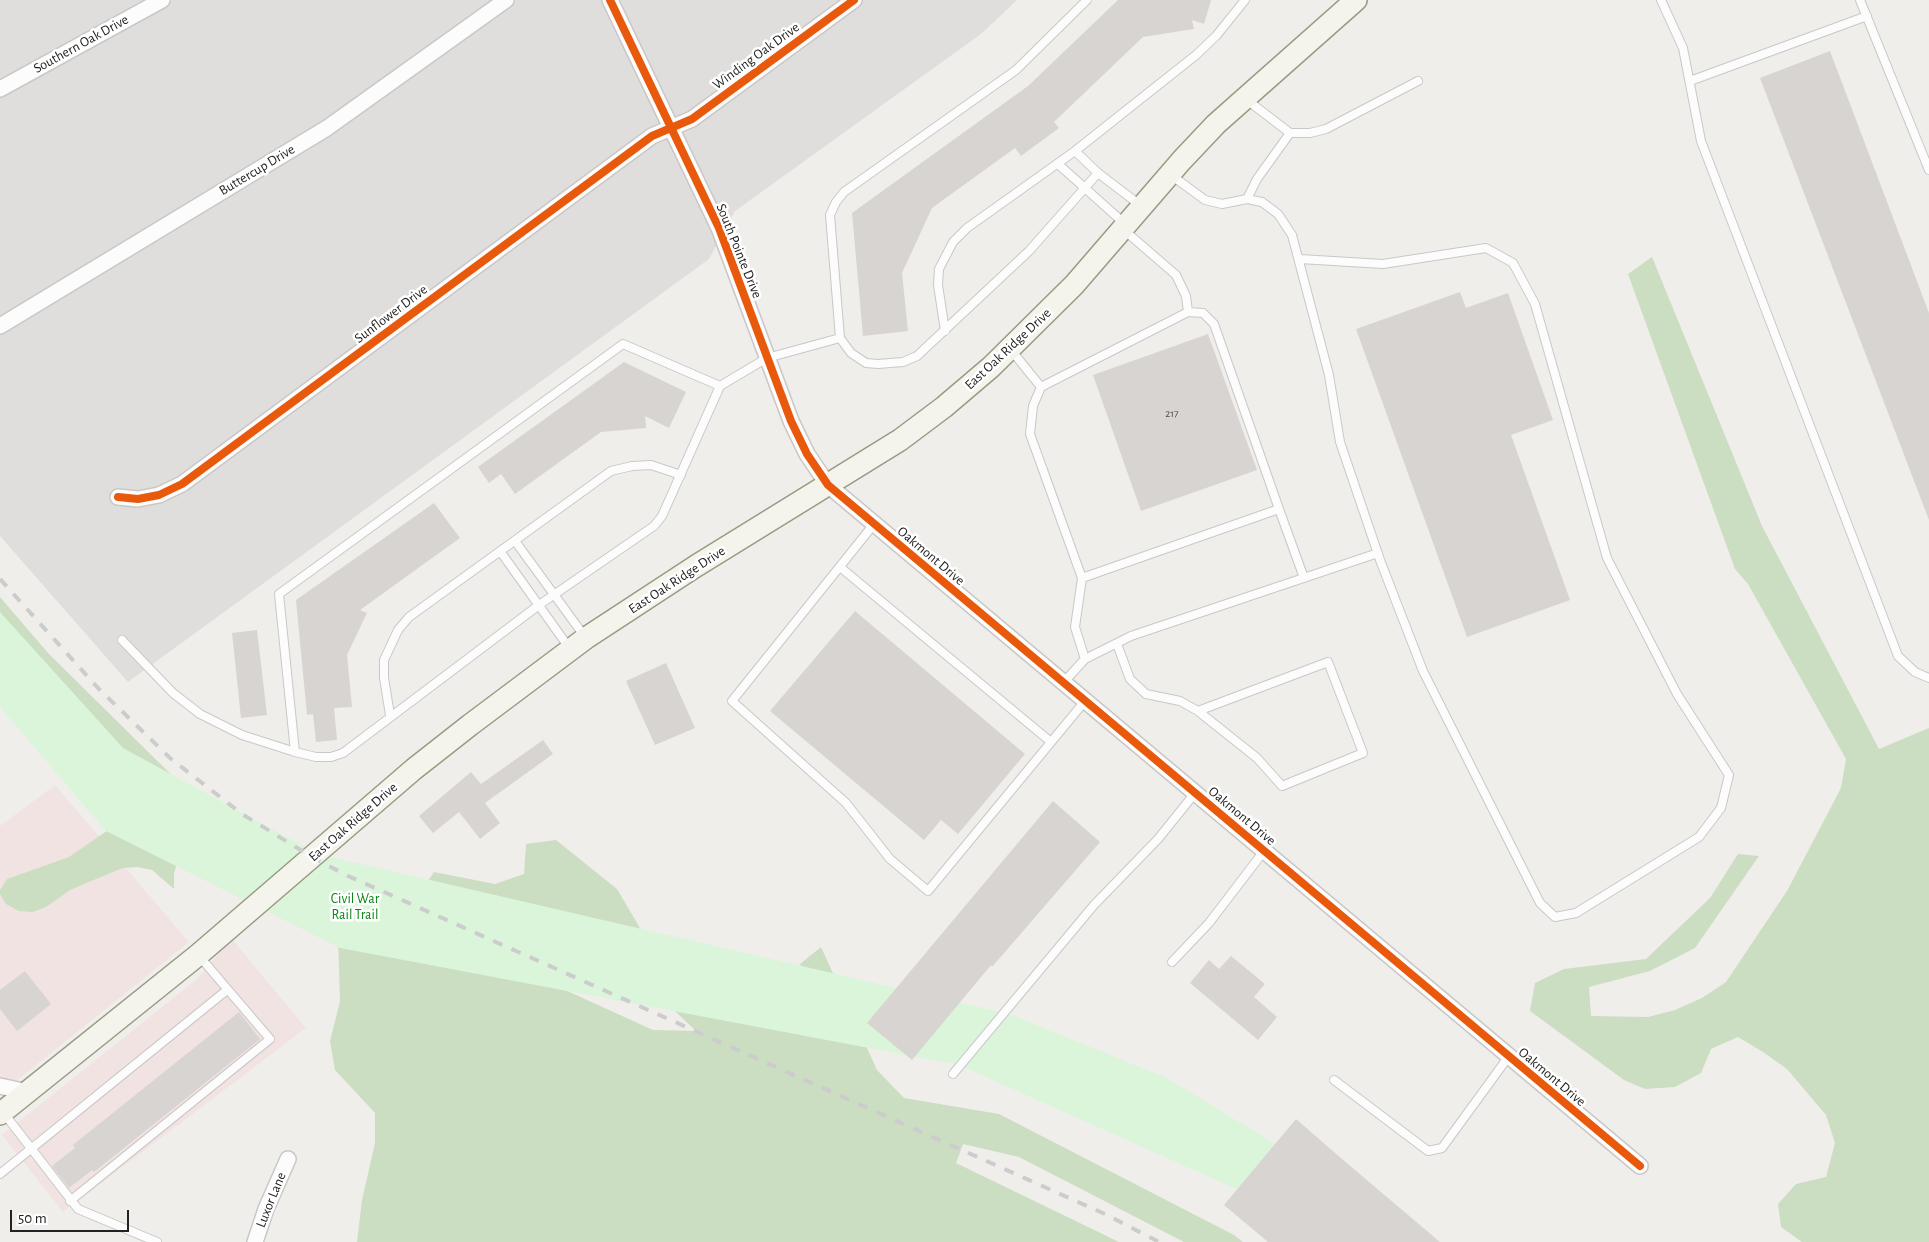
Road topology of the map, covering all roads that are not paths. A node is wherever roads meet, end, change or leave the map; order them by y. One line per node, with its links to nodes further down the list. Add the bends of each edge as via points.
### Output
1 (162, 0): 15 (street, Southern Oak Drive)
2 (506, 0): 30 (street, Buttercup Drive, via 327,128)
3 (610, 0): 17 (street, South Pointe Drive)
4 (854, 0): 17 (street, Winding Oak Drive, via 692,118)
5 (1087, 0): 32 (lane, via 1016,70 844,192 836,202 830,215)
6 (1245, 0): 19 (lane, via 1216,36 1196,54)
7 (1344, 0): 12 (main road, East Oak Ridge Drive)
8 (1356, 0): 12 (main road, East Oak Ridge Drive)
9 (1661, 0): 13 (lane, via 1683,48)
10 (1860, 0): 11 (lane)
11 (1867, 16): 13 (lane); 21 (lane)
12 (1330, 24): 16 (main road, East Oak Ridge Drive)
13 (1690, 80): 54 (lane, via 1701,141 1898,656 1915,672)
14 (1418, 81): 18 (lane, via 1326,129)
15 (0, 88)
16 (1244, 98): 18 (lane); 23 (main road, East Oak Ridge Drive)
17 (670, 128): 34 (street, South Pointe Drive, via 718,228); 39 (street, Sunflower Drive, via 652,136 182,484 159,495 138,499)
18 (1290, 133): 25 (lane, via 1257,179)
19 (1075, 151): 20 (lane); 22 (lane)
20 (1058, 164): 24 (lane); 31 (lane, via 967,228 953,242 939,269 938,285)
21 (1929, 170)
22 (1098, 172): 24 (lane); 26 (lane)
23 (1170, 174): 25 (lane, via 1205,200 1222,204); 26 (main road, East Oak Ridge Drive)
24 (1084, 188): 27 (lane); 31 (lane, via 1029,251)
25 (1247, 199): 28 (lane, via 1262,202 1278,214 1292,235)
26 (1142, 206): 27 (main road, East Oak Ridge Drive)
27 (1124, 227): 29 (lane, via 1176,275 1186,296); 33 (main road, East Oak Ridge Drive, via 1074,285)
28 (1300, 259): 44 (lane, via 1329,375 1340,442); 44 (lane, via 1383,264 1486,248 1513,263 1535,304 1606,558 1677,694 1729,775 1721,808 1699,837 1576,913 1556,917 1545,908 1519,864 1422,671)
29 (1188, 312): 36 (lane); 40 (lane, via 1203,313 1214,324)
30 (0, 326)
31 (945, 331): 32 (lane, via 917,356 903,362 878,364 866,362 851,353)
32 (840, 338): 34 (lane)
33 (1010, 350): 36 (lane); 38 (main road, East Oak Ridge Drive, via 900,440)
34 (767, 358): 35 (lane); 38 (street, South Pointe Drive, via 791,421 807,454)
35 (720, 386): 37 (lane); 60 (lane, via 623,344 279,594)
36 (1041, 387): 46 (lane, via 1033,406 1030,434)
37 (680, 475): 42 (lane, via 651,465 611,470); 48 (lane, via 662,516 654,526)
38 (828, 485): 41 (street, Oakmont Drive); 51 (main road, East Oak Ridge Drive)
39 (118, 497)
40 (1279, 509): 46 (lane); 47 (lane)
41 (874, 524): 45 (lane); 55 (street, Oakmont Drive)
42 (515, 541): 43 (lane); 48 (lane)
43 (500, 551): 49 (lane); 58 (lane, via 409,617 398,630 384,660)
44 (1378, 553): 47 (lane)
45 (840, 567): 59 (lane); 59 (lane, via 732,701 846,803 898,866 928,890)
46 (1082, 578): 53 (lane, via 1075,627)
47 (1304, 578): 52 (lane, via 1131,636)
48 (554, 594): 49 (lane); 51 (lane)
49 (538, 605): 51 (lane); 58 (lane)
50 (122, 640): 60 (lane, via 173,693 200,714 242,735)
51 (578, 644): 63 (main road, East Oak Ridge Drive, via 414,769)
52 (1117, 644): 53 (lane); 57 (lane, via 1130,679 1146,694 1180,701)
53 (1085, 659): 55 (lane)
54 (1929, 678)
55 (1064, 683): 56 (street, Oakmont Drive)
56 (1085, 701): 59 (lane); 61 (street, Oakmont Drive)
57 (1198, 711): 57 (lane, via 1257,758 1282,786 1363,753 1328,662)
58 (390, 715): 60 (lane, via 343,753 316,757)
59 (1051, 742)
60 (295, 752)
61 (1195, 794): 62 (street, Oakmont Drive); 67 (lane, via 1158,839 1094,905)
62 (1264, 851): 64 (lane, via 1214,916); 66 (street, Oakmont Drive)
63 (198, 955): 65 (lane); 70 (main road, East Oak Ridge Drive)
64 (1172, 962)
65 (228, 990): 72 (lane); 76 (lane, via 270,1039)
66 (1509, 1056): 68 (lane, via 1442,1148 1428,1152); 74 (street, Oakmont Drive)
67 (953, 1074)
68 (1334, 1080)
69 (0, 1086): 70 (street)
70 (28, 1092): 71 (main road, East Oak Ridge Drive)
71 (1, 1113): 72 (lane)
72 (30, 1149): 75 (lane); 76 (lane)
73 (288, 1159): 78 (street, Luxor Lane)
74 (1640, 1166)
75 (0, 1174)
76 (70, 1201): 77 (lane, via 78,1209)
77 (156, 1242)
78 (255, 1242)

